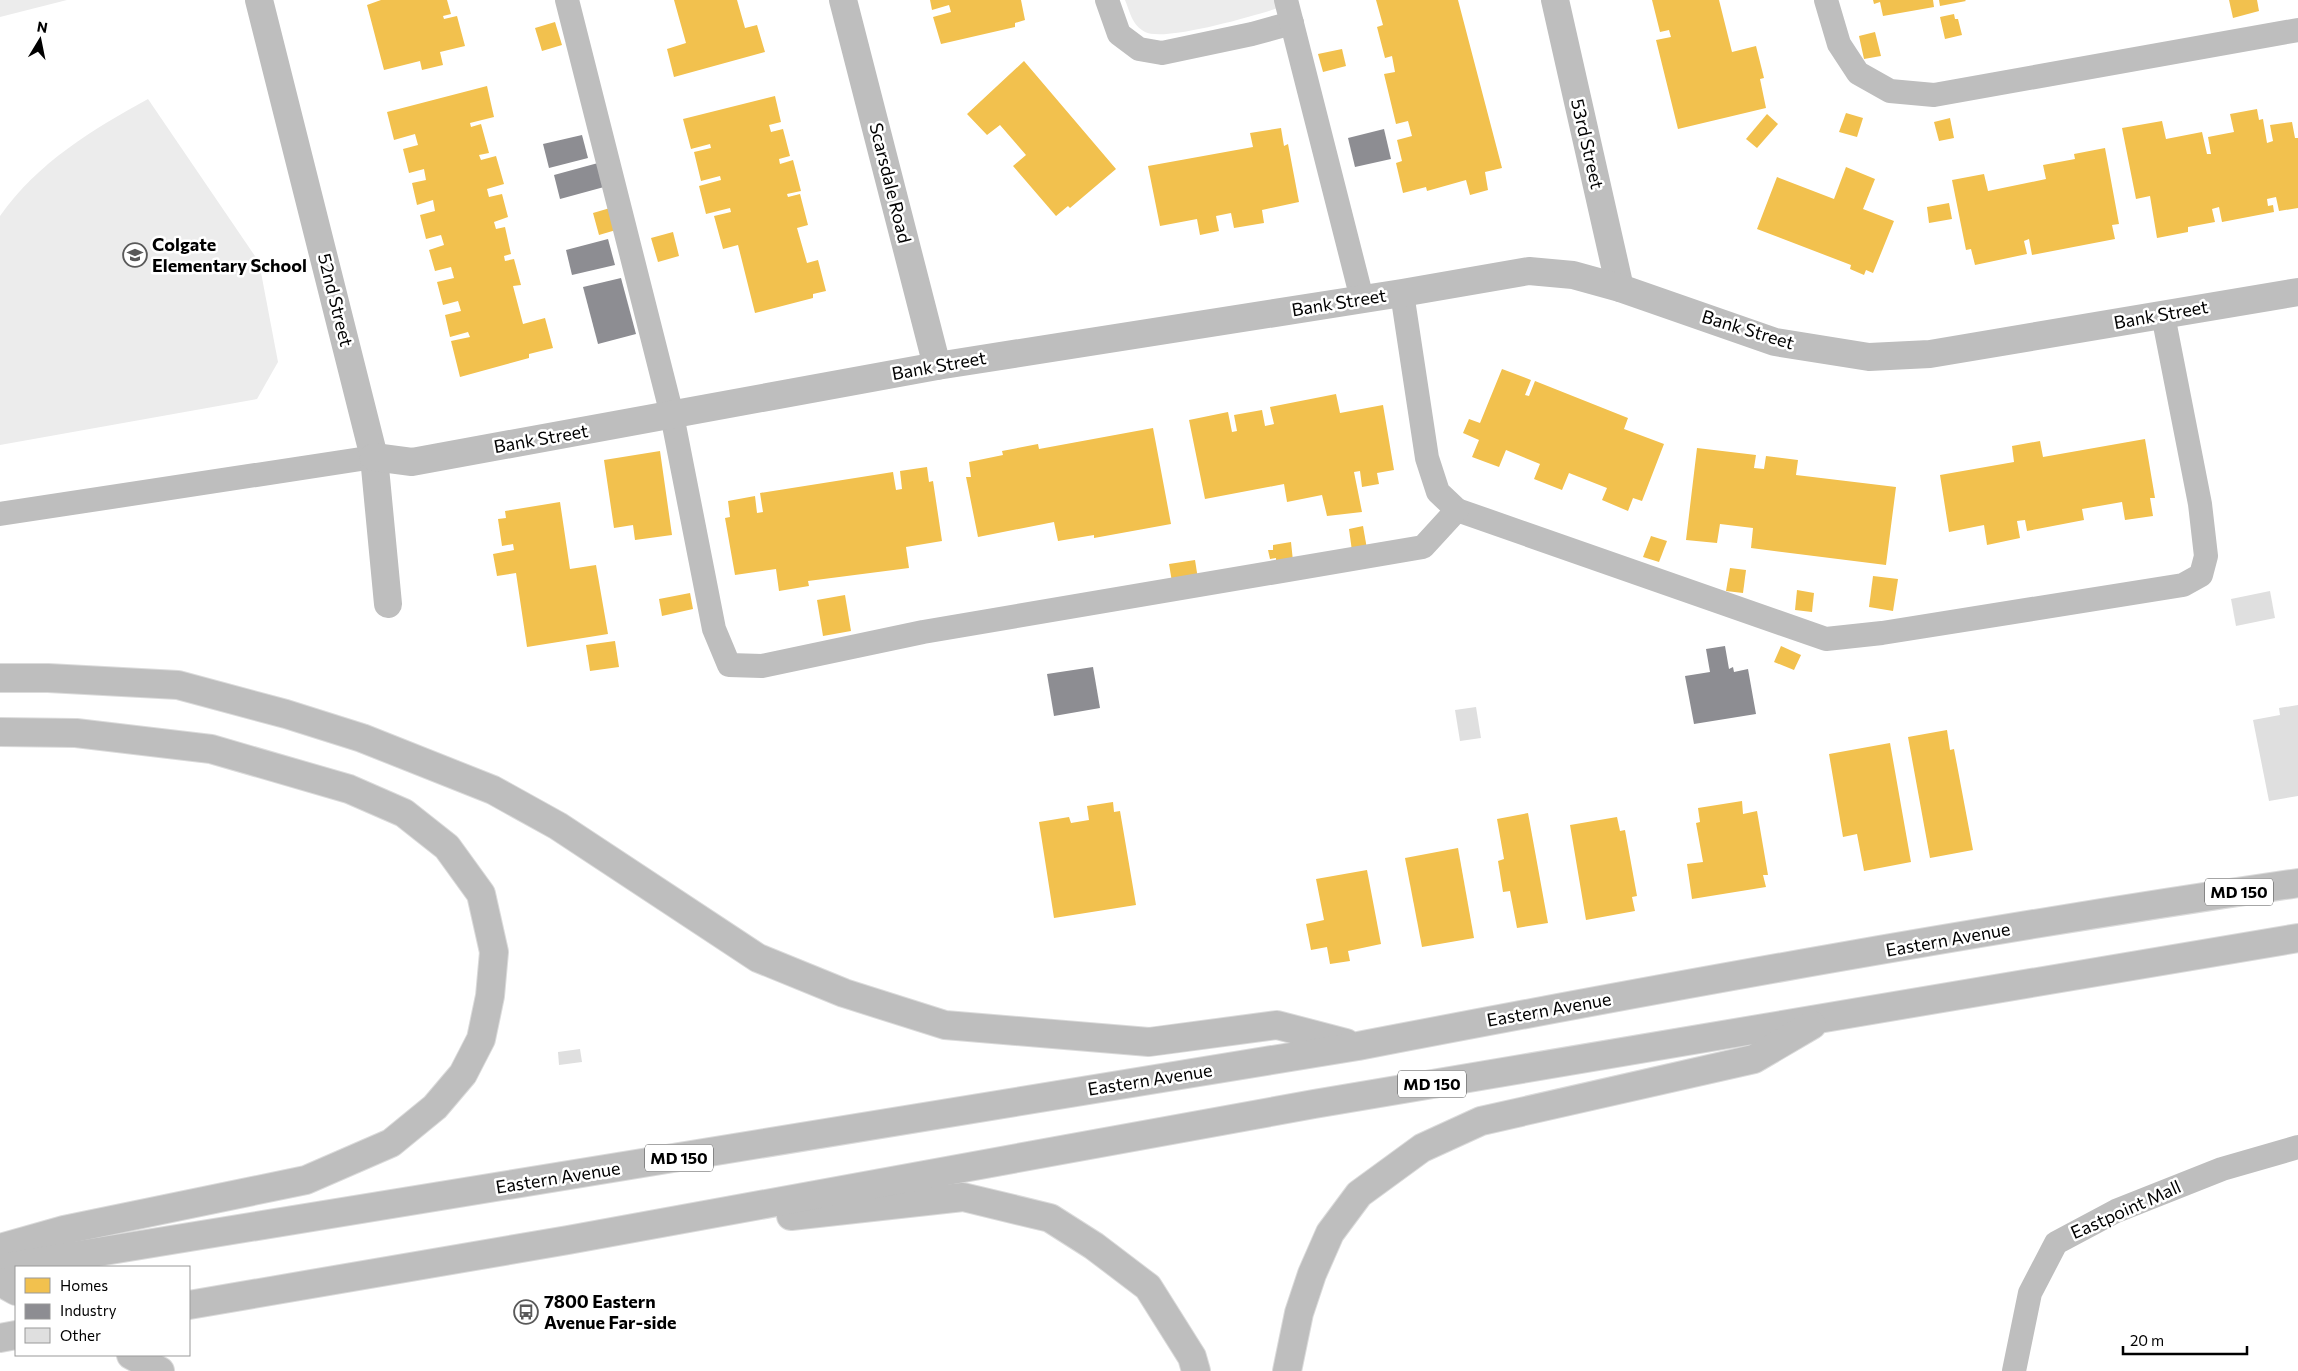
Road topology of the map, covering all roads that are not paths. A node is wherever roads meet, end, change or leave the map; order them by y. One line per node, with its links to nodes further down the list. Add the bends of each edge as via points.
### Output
1 (259, 0): 17 (main road, 52nd Street)
2 (567, 0): 16 (lane)
3 (843, 0): 15 (main road, Scarsdale Road)
4 (1107, 0): 8 (lane, via 1119,34 1138,49 1162,53)
5 (1286, 0): 8 (lane)
6 (1555, 0): 10 (main road, 53rd Street)
7 (1826, 0): 9 (lane, via 1839,44 1858,72 1890,91 1934,95)
8 (1292, 23): 13 (lane)
9 (2298, 30)
10 (1620, 288): 12 (main road, Bank Street, via 1573,275 1528,271); 14 (main road, Bank Street, via 1775,342 1868,357 1930,354)
11 (2298, 292): 14 (main road, Bank Street)
12 (1402, 294): 13 (main road, Bank Street); 18 (lane, via 1427,458 1438,492)
13 (1362, 299): 15 (main road, Bank Street)
14 (2163, 315): 18 (lane, via 2200,504 2206,556 2201,575 2183,585 1826,640)
15 (937, 366): 16 (main road, Bank Street)
16 (672, 415): 17 (main road, Bank Street, via 412,462); 18 (lane, via 714,629 728,665 762,666 923,632 1423,547)
17 (374, 457): 19 (lane); 20 (main road, 52nd Street)
18 (1457, 510)
19 (0, 514)
20 (388, 604)
21 (0, 678): 26 (main road, via 178,685 362,738 492,790 558,826 758,958 844,993 945,1025 1149,1042 1277,1025)
22 (0, 732): 29 (main road, via 76,733 211,749 349,789 404,813 446,847 481,894 494,952 481,1040 463,1074 435,1107 391,1143 306,1180 64,1230)
23 (2298, 883): 26 (main road, Eastern Avenue / MD 150, via 1600,1000)
24 (2298, 938): 25 (main road, MD 150)
25 (1825, 1016): 28 (main road, MD 150, via 1314,1104); 39 (main road, via 1754,1059 1481,1121 1422,1148 1359,1194 1330,1234 1299,1313)
26 (1358, 1046): 30 (main road, Eastern Avenue / MD 150)
27 (2298, 1146): 40 (lane, Eastpoint Mall, via 2222,1168 2116,1212 2056,1243 2030,1293)
28 (568, 1240): 33 (main road, MD 150); 38 (main road, via 963,1198 1050,1218 1094,1246 1148,1288 1192,1357)
29 (0, 1248)
30 (0, 1268)
31 (0, 1282): 32 (main road)
32 (15, 1290)
33 (190, 1305)
34 (15, 1335): 35 (main road)
35 (0, 1338)
36 (133, 1356): 37 (main road)
37 (160, 1371)
38 (1196, 1371)
39 (1287, 1371)
40 (2014, 1371)

